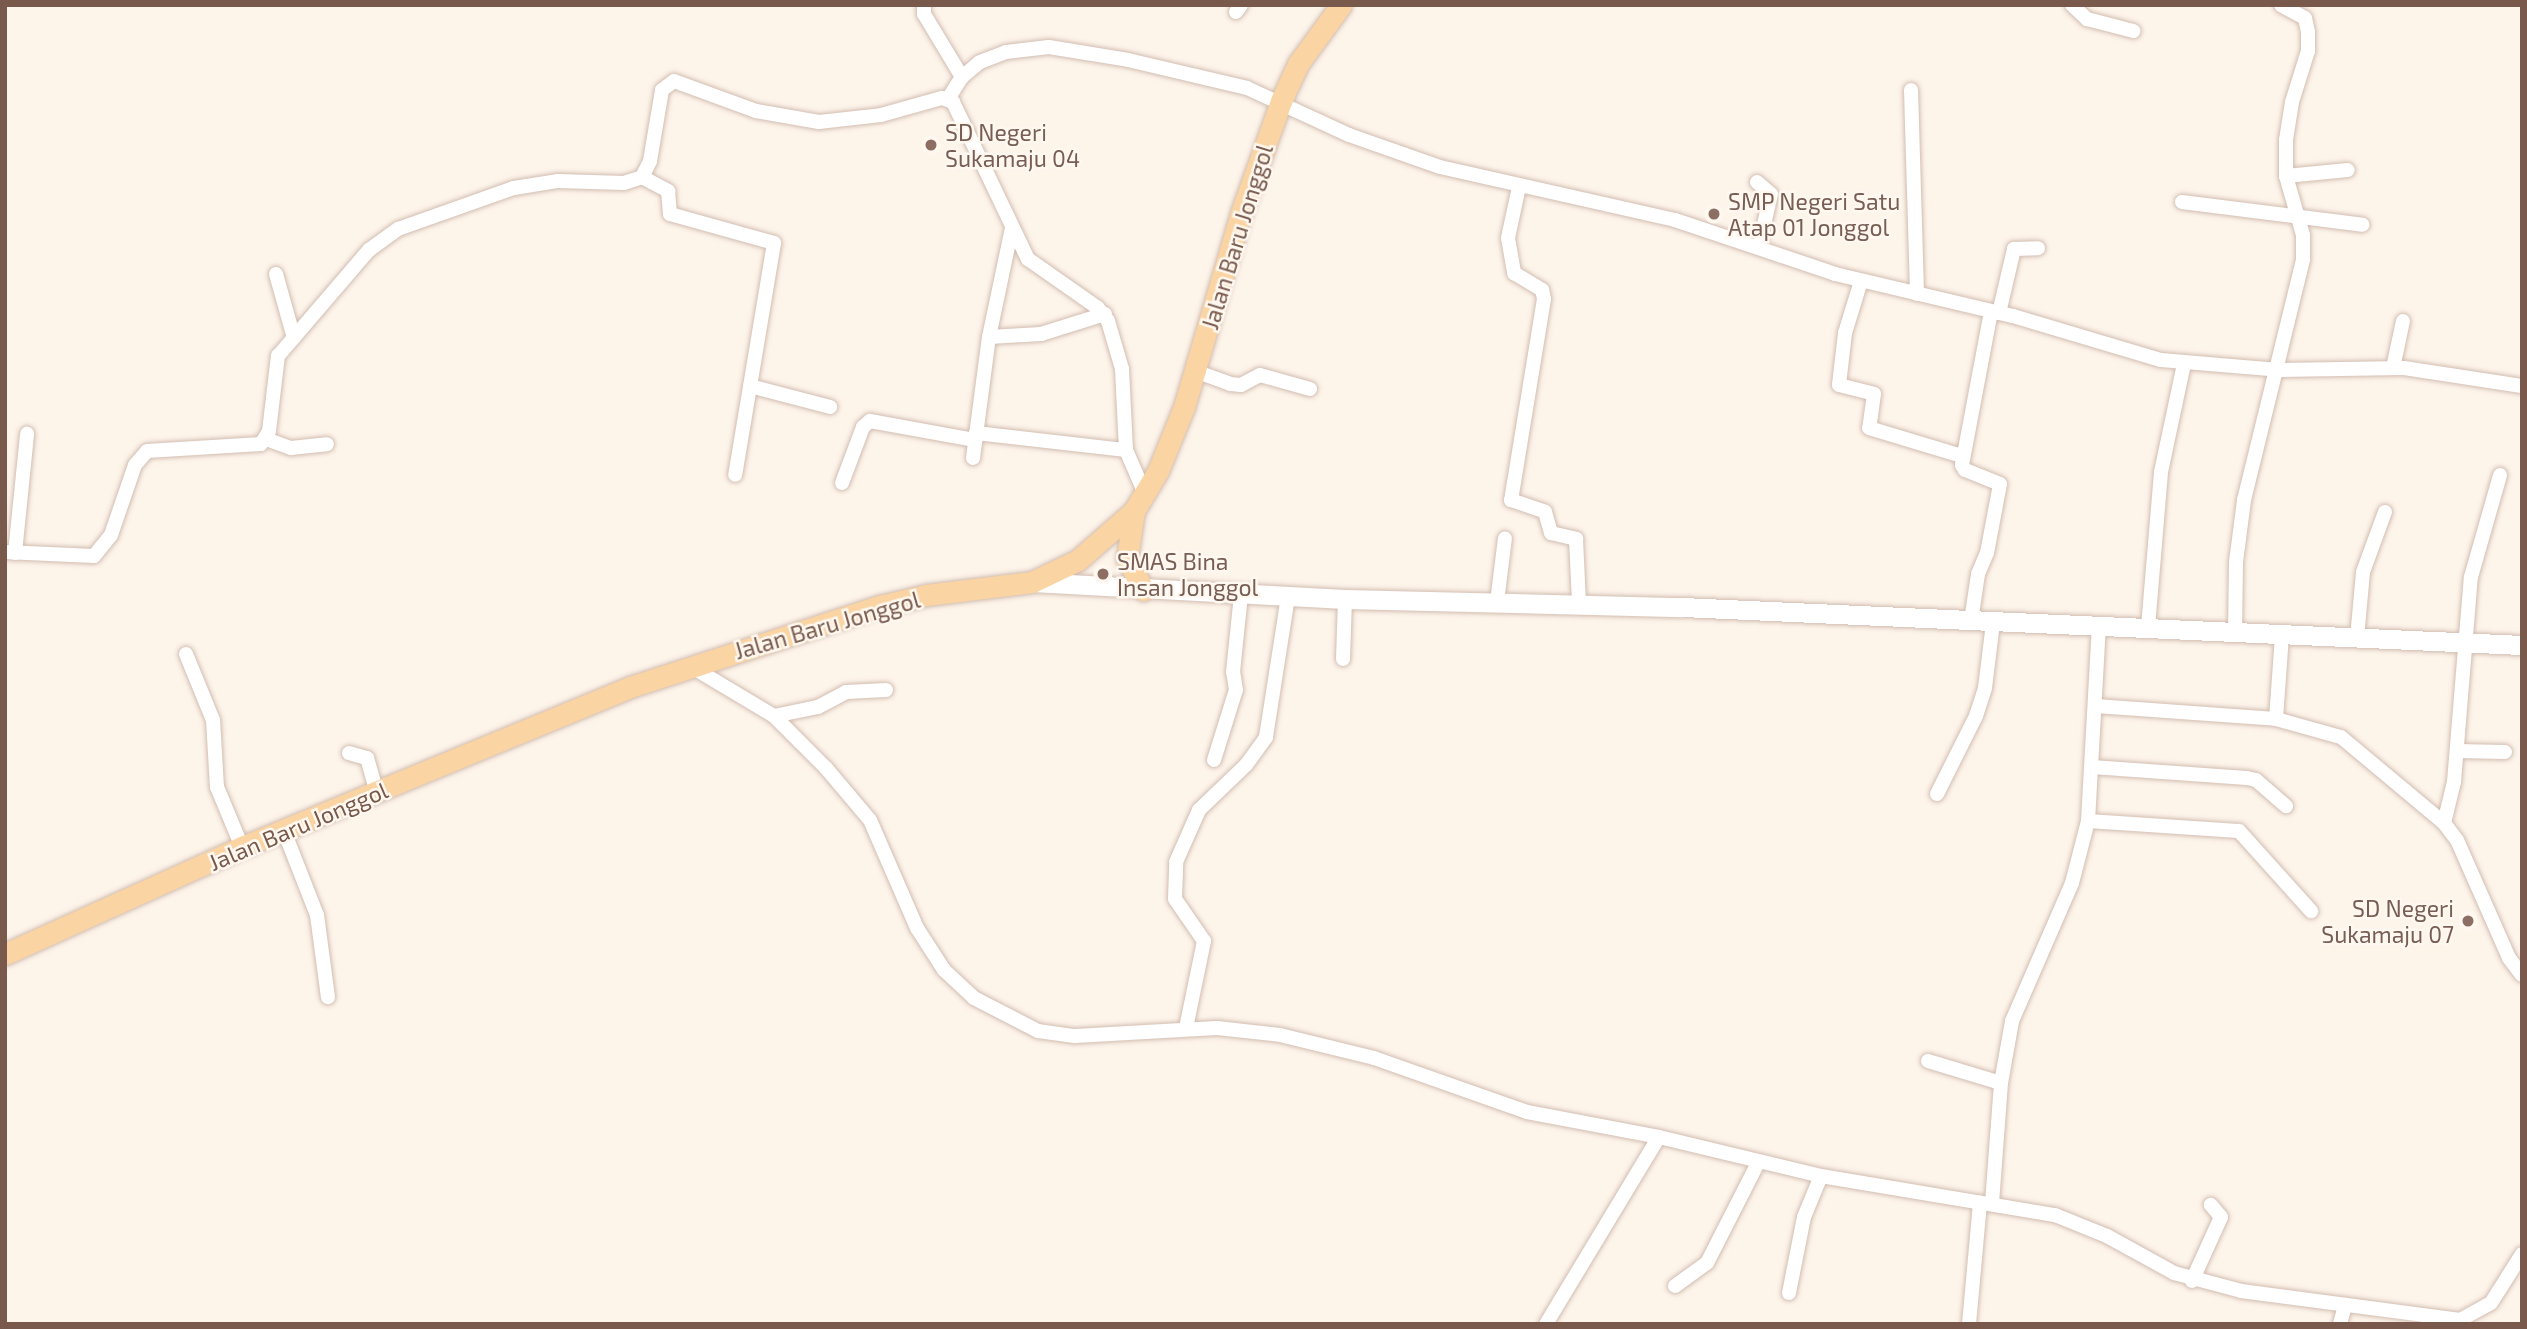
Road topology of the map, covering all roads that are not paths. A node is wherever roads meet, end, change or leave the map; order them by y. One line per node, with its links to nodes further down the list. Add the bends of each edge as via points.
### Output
1 (924, 5): 6 (street, via 924,14 948,46)
2 (1341, 5): 9 (main road, Jalan Baru Jonggol, via 1298,64)
3 (2071, 5): 5 (street, via 2087,19)
4 (2281, 5): 11 (street, via 2305,18 2309,41 2288,121)
5 (2133, 31)
6 (962, 77): 8 (street); 9 (street, via 980,62 1006,52 1049,47 1186,71)
7 (1911, 90): 23 (street)
8 (948, 99): 12 (street, via 881,115 819,122 756,111 674,81 662,90 650,161); 18 (street, via 979,150)
9 (1281, 101): 14 (street, via 1349,135 1440,167); 32 (main road, Jalan Baru Jonggol, via 1241,213)
10 (2348, 170): 11 (street)
11 (2286, 176): 16 (street)
12 (642, 177): 28 (street, via 624,183 558,181 513,188 398,229 369,250); 33 (street, via 668,191 670,214 774,243)
13 (1756, 182): 19 (street, via 1771,194)
14 (1519, 187): 19 (street, via 1675,220); 57 (street, via 1508,238 1514,273 1542,290 1544,299 1511,500 1545,512 1551,533 1576,539)
15 (2182, 202): 16 (street)
16 (2299, 219): 17 (street); 31 (street, via 2303,259)
17 (2363, 225)
18 (1012, 228): 25 (street, via 1038,269); 27 (street)
19 (1759, 247): 22 (street)
20 (2038, 248): 24 (street, via 2014,249)
21 (275, 274): 28 (street)
22 (1861, 281): 23 (street); 42 (street, via 1845,333 1839,385 1874,394 1868,428)
23 (1917, 294): 24 (street)
24 (1995, 312): 29 (street); 42 (street)
25 (1105, 314): 27 (street, via 1041,334); 41 (street, via 1122,369)
26 (2403, 321): 30 (street)
27 (989, 337): 38 (street)
28 (293, 338): 39 (street, via 275,368)
29 (2184, 364): 31 (street); 61 (street, via 2161,472)
30 (2393, 368): 31 (street); 34 (street)
31 (2278, 370): 62 (street, via 2255,443 2244,499 2236,562)
32 (1195, 371): 35 (street, via 1230,383 1241,384 1261,375); 47 (main road, Jalan Baru Jonggol, via 1169,446)
33 (750, 386): 36 (street); 44 (street)
34 (2522, 386)
35 (1310, 389)
36 (830, 407)
37 (27, 433): 50 (street)
38 (976, 437): 41 (street); 43 (street); 46 (street, via 870,421 863,427)
39 (266, 439): 40 (street, via 291,448); 50 (street, via 256,446 154,448 135,466 101,551 83,558)
40 (327, 444)
41 (1126, 450): 47 (street)
42 (1962, 456): 58 (street, via 1965,470 2000,484)
43 (973, 458)
44 (735, 475)
45 (2500, 475): 65 (street, via 2477,548)
46 (842, 482)
47 (1140, 502): 51 (main road, Jalan Baru Jonggol, via 1078,560); 52 (main road, via 1127,558)
48 (2385, 512): 64 (street, via 2363,572)
49 (1506, 538): 56 (street)
50 (10, 552)
51 (1032, 582): 52 (main road); 69 (main road, Jalan Baru Jonggol, via 901,600)
52 (1143, 590): 53 (main road)
53 (1241, 594): 54 (main road); 77 (street, via 1233,672 1236,690)
54 (1288, 596): 55 (main road); 90 (street, via 1266,737 1246,765 1199,810 1176,862 1175,900 1204,941)
55 (1345, 599): 56 (main road); 68 (street)
56 (1497, 602): 57 (main road)
57 (1579, 603): 58 (main road)
58 (1971, 621): 59 (main road)
59 (1993, 622): 60 (main road); 80 (street, via 1985,688 1976,716)
60 (2099, 627): 61 (main road); 71 (street)
61 (2148, 627): 62 (main road)
62 (2235, 634): 63 (main road)
63 (2282, 635): 64 (main road); 73 (street)
64 (2357, 638): 65 (main road)
65 (2466, 643): 66 (main road); 74 (street)
66 (2522, 645)
67 (186, 654): 85 (street, via 214,720 217,787)
68 (1343, 659)
69 (692, 667): 72 (street); 79 (main road, Jalan Baru Jonggol, via 629,687)
70 (886, 690): 72 (street, via 846,692 817,707)
71 (2096, 706): 73 (street); 78 (street)
72 (774, 716): 90 (street, via 859,803 927,948 967,992 1022,1025 1053,1035)
73 (2276, 719): 83 (street, via 2341,737)
74 (2457, 751): 75 (street); 83 (street)
75 (2505, 752)
76 (349, 753): 79 (street, via 367,758)
77 (1214, 760)
78 (2092, 767): 81 (street, via 2247,778 2256,780); 82 (street)
79 (377, 793): 84 (main road, Jalan Baru Jonggol)
80 (1937, 794)
81 (2286, 806)
82 (2088, 821): 86 (street, via 2239,831); 92 (street, via 2072,883 2020,995)
83 (2444, 823): 88 (street, via 2468,858 2499,936)
84 (284, 831): 85 (main road, Jalan Baru Jonggol); 89 (street, via 317,915)
85 (243, 847): 87 (main road, Jalan Baru Jonggol)
86 (2311, 911)
87 (7, 948)
88 (2522, 975)
89 (328, 997)
90 (1186, 1028): 93 (street, via 1244,1030 1329,1046 1399,1066 1498,1105)
91 (1928, 1061): 92 (street)
92 (2001, 1083): 96 (street)
93 (1659, 1137): 94 (street); 103 (street)
94 (1759, 1161): 95 (street); 100 (street, via 1707,1263)
95 (1821, 1176): 96 (street); 101 (street, via 1804,1217)
96 (1986, 1203): 99 (street, via 2076,1222); 104 (street)
97 (2211, 1205): 99 (street, via 2221,1217)
98 (2522, 1254): 102 (street, via 2491,1303 2460,1320)
99 (2192, 1281): 102 (street)
100 (1675, 1286)
101 (1789, 1293)
102 (2345, 1305): 105 (street)
103 (1546, 1324)
104 (1969, 1324)
105 (2340, 1324)

